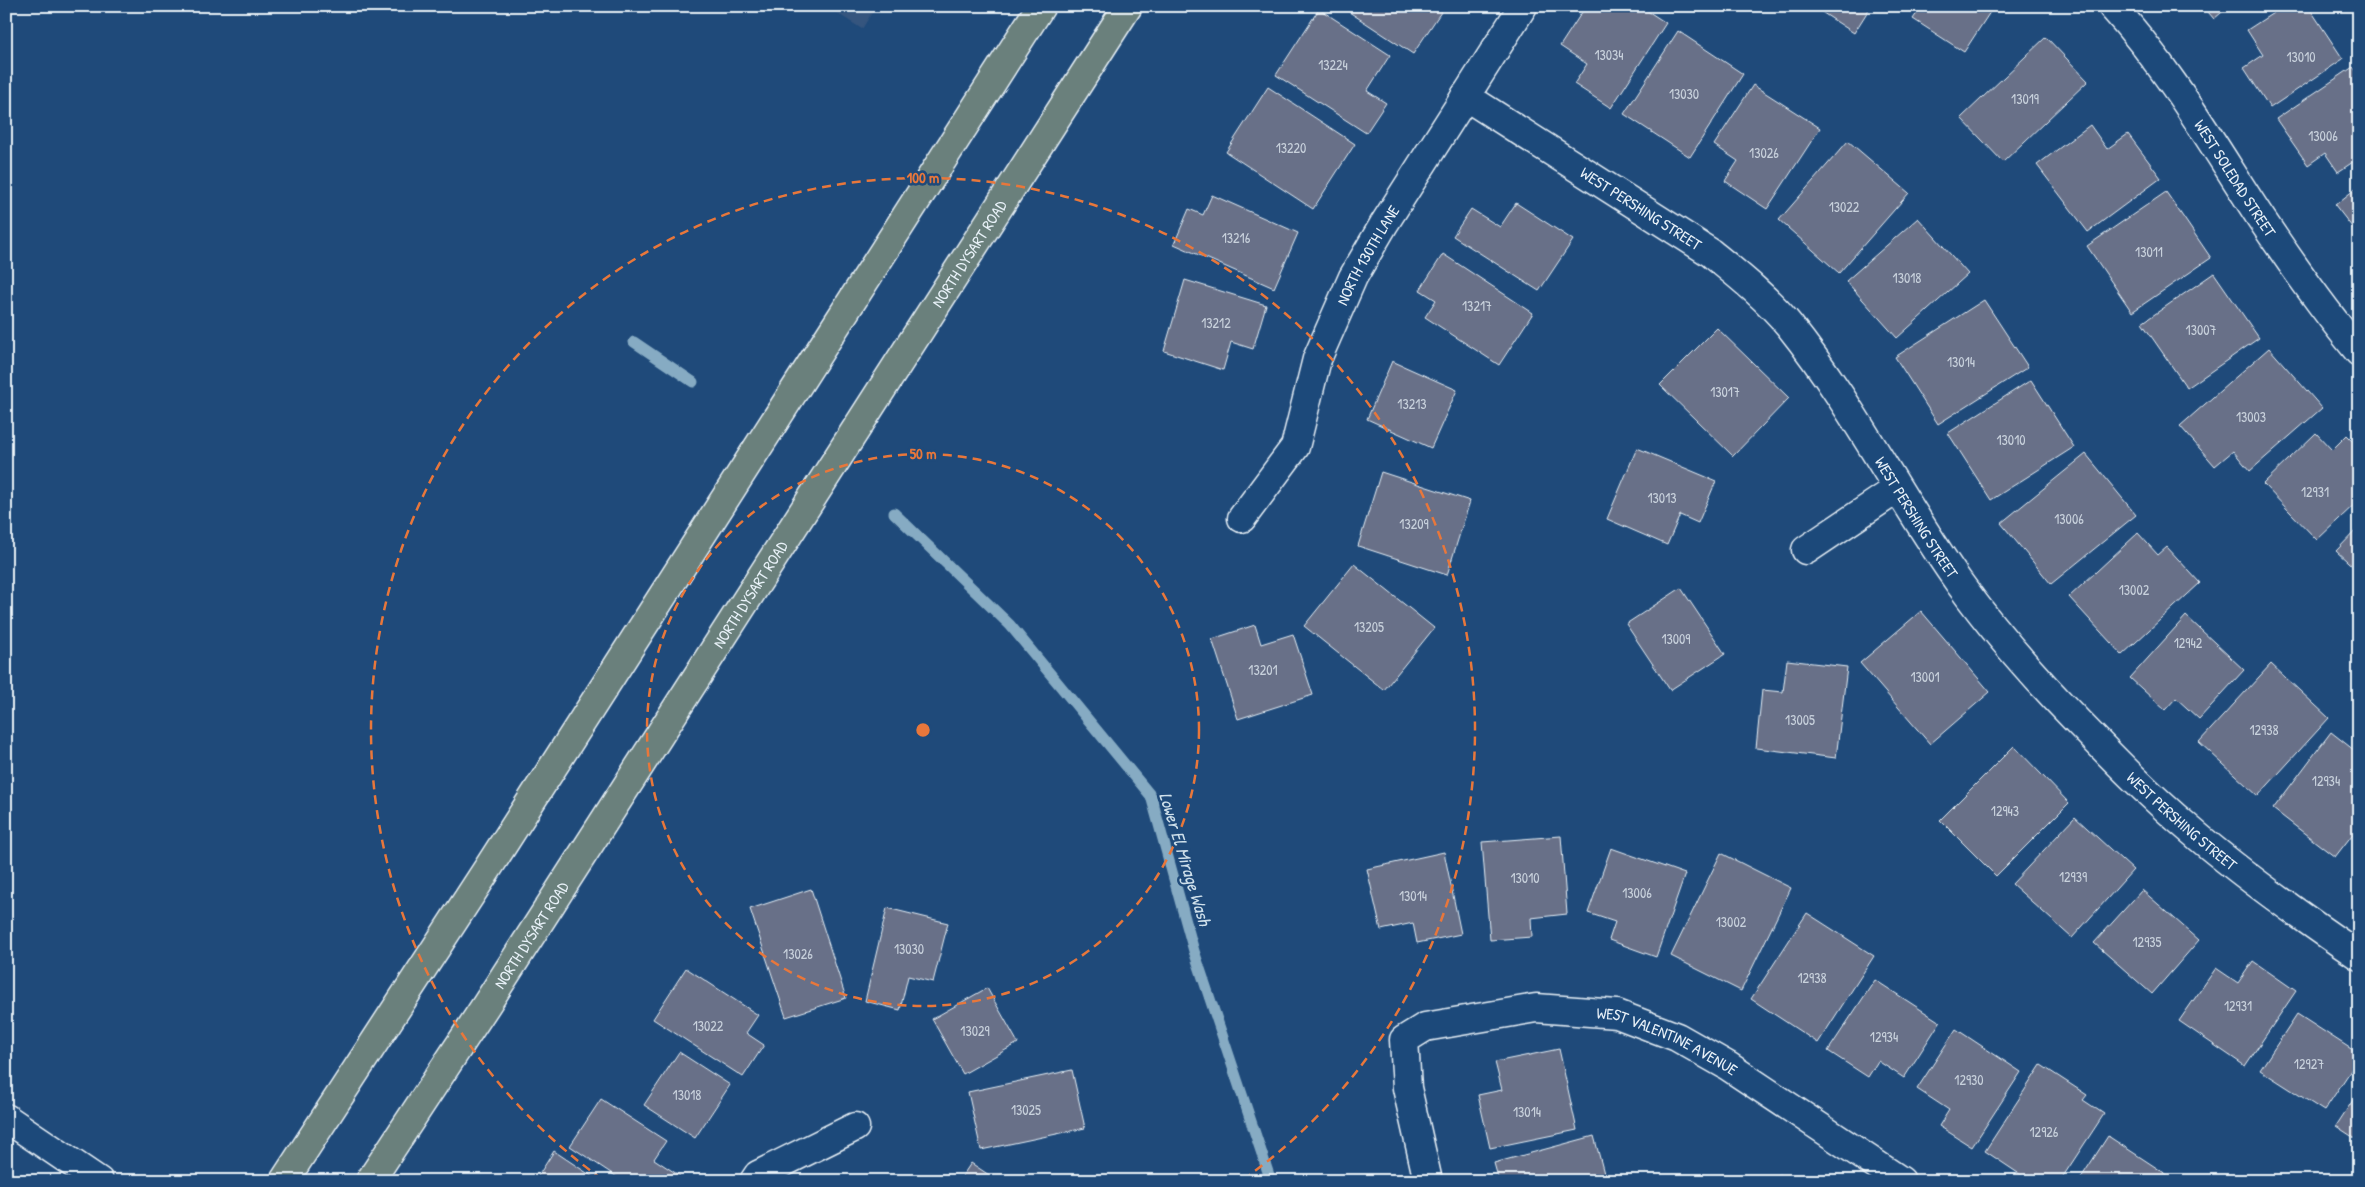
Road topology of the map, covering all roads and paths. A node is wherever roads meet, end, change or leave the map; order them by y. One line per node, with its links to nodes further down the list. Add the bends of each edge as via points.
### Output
1 (1041, 6): 14 (main road)
2 (1128, 6): 15 (main road, NORTH DYSART ROAD)
3 (1523, 6): 5 (street, NORTH 130TH LANE)
4 (2112, 6): 6 (street, WEST SOLEDAD STREET, via 2187,102 2260,217 2328,315)
5 (1465, 96): 7 (street, WEST PERSHING STREET, via 1711,253 1747,282 1788,324 1827,377); 8 (street, NORTH 130TH LANE, via 1353,277 1317,359 1295,447)
6 (2359, 352)
7 (1897, 489): 9 (street); 10 (street, WEST PERSHING STREET, via 1960,584 2005,642 2120,765 2186,827 2240,871)
8 (1242, 518)
9 (1806, 550)
10 (2359, 956)
11 (6, 1118): 13 (street)
12 (855, 1127): 16 (street, via 758,1175)
13 (99, 1181)
14 (284, 1181)
15 (370, 1181)
16 (754, 1181)
17 (1428, 1181): 18 (street, WEST VALENTINE AVENUE, via 1407,1088 1404,1040 1425,1027 1536,1008 1617,1014 1677,1037 1728,1066)
18 (1901, 1181)

